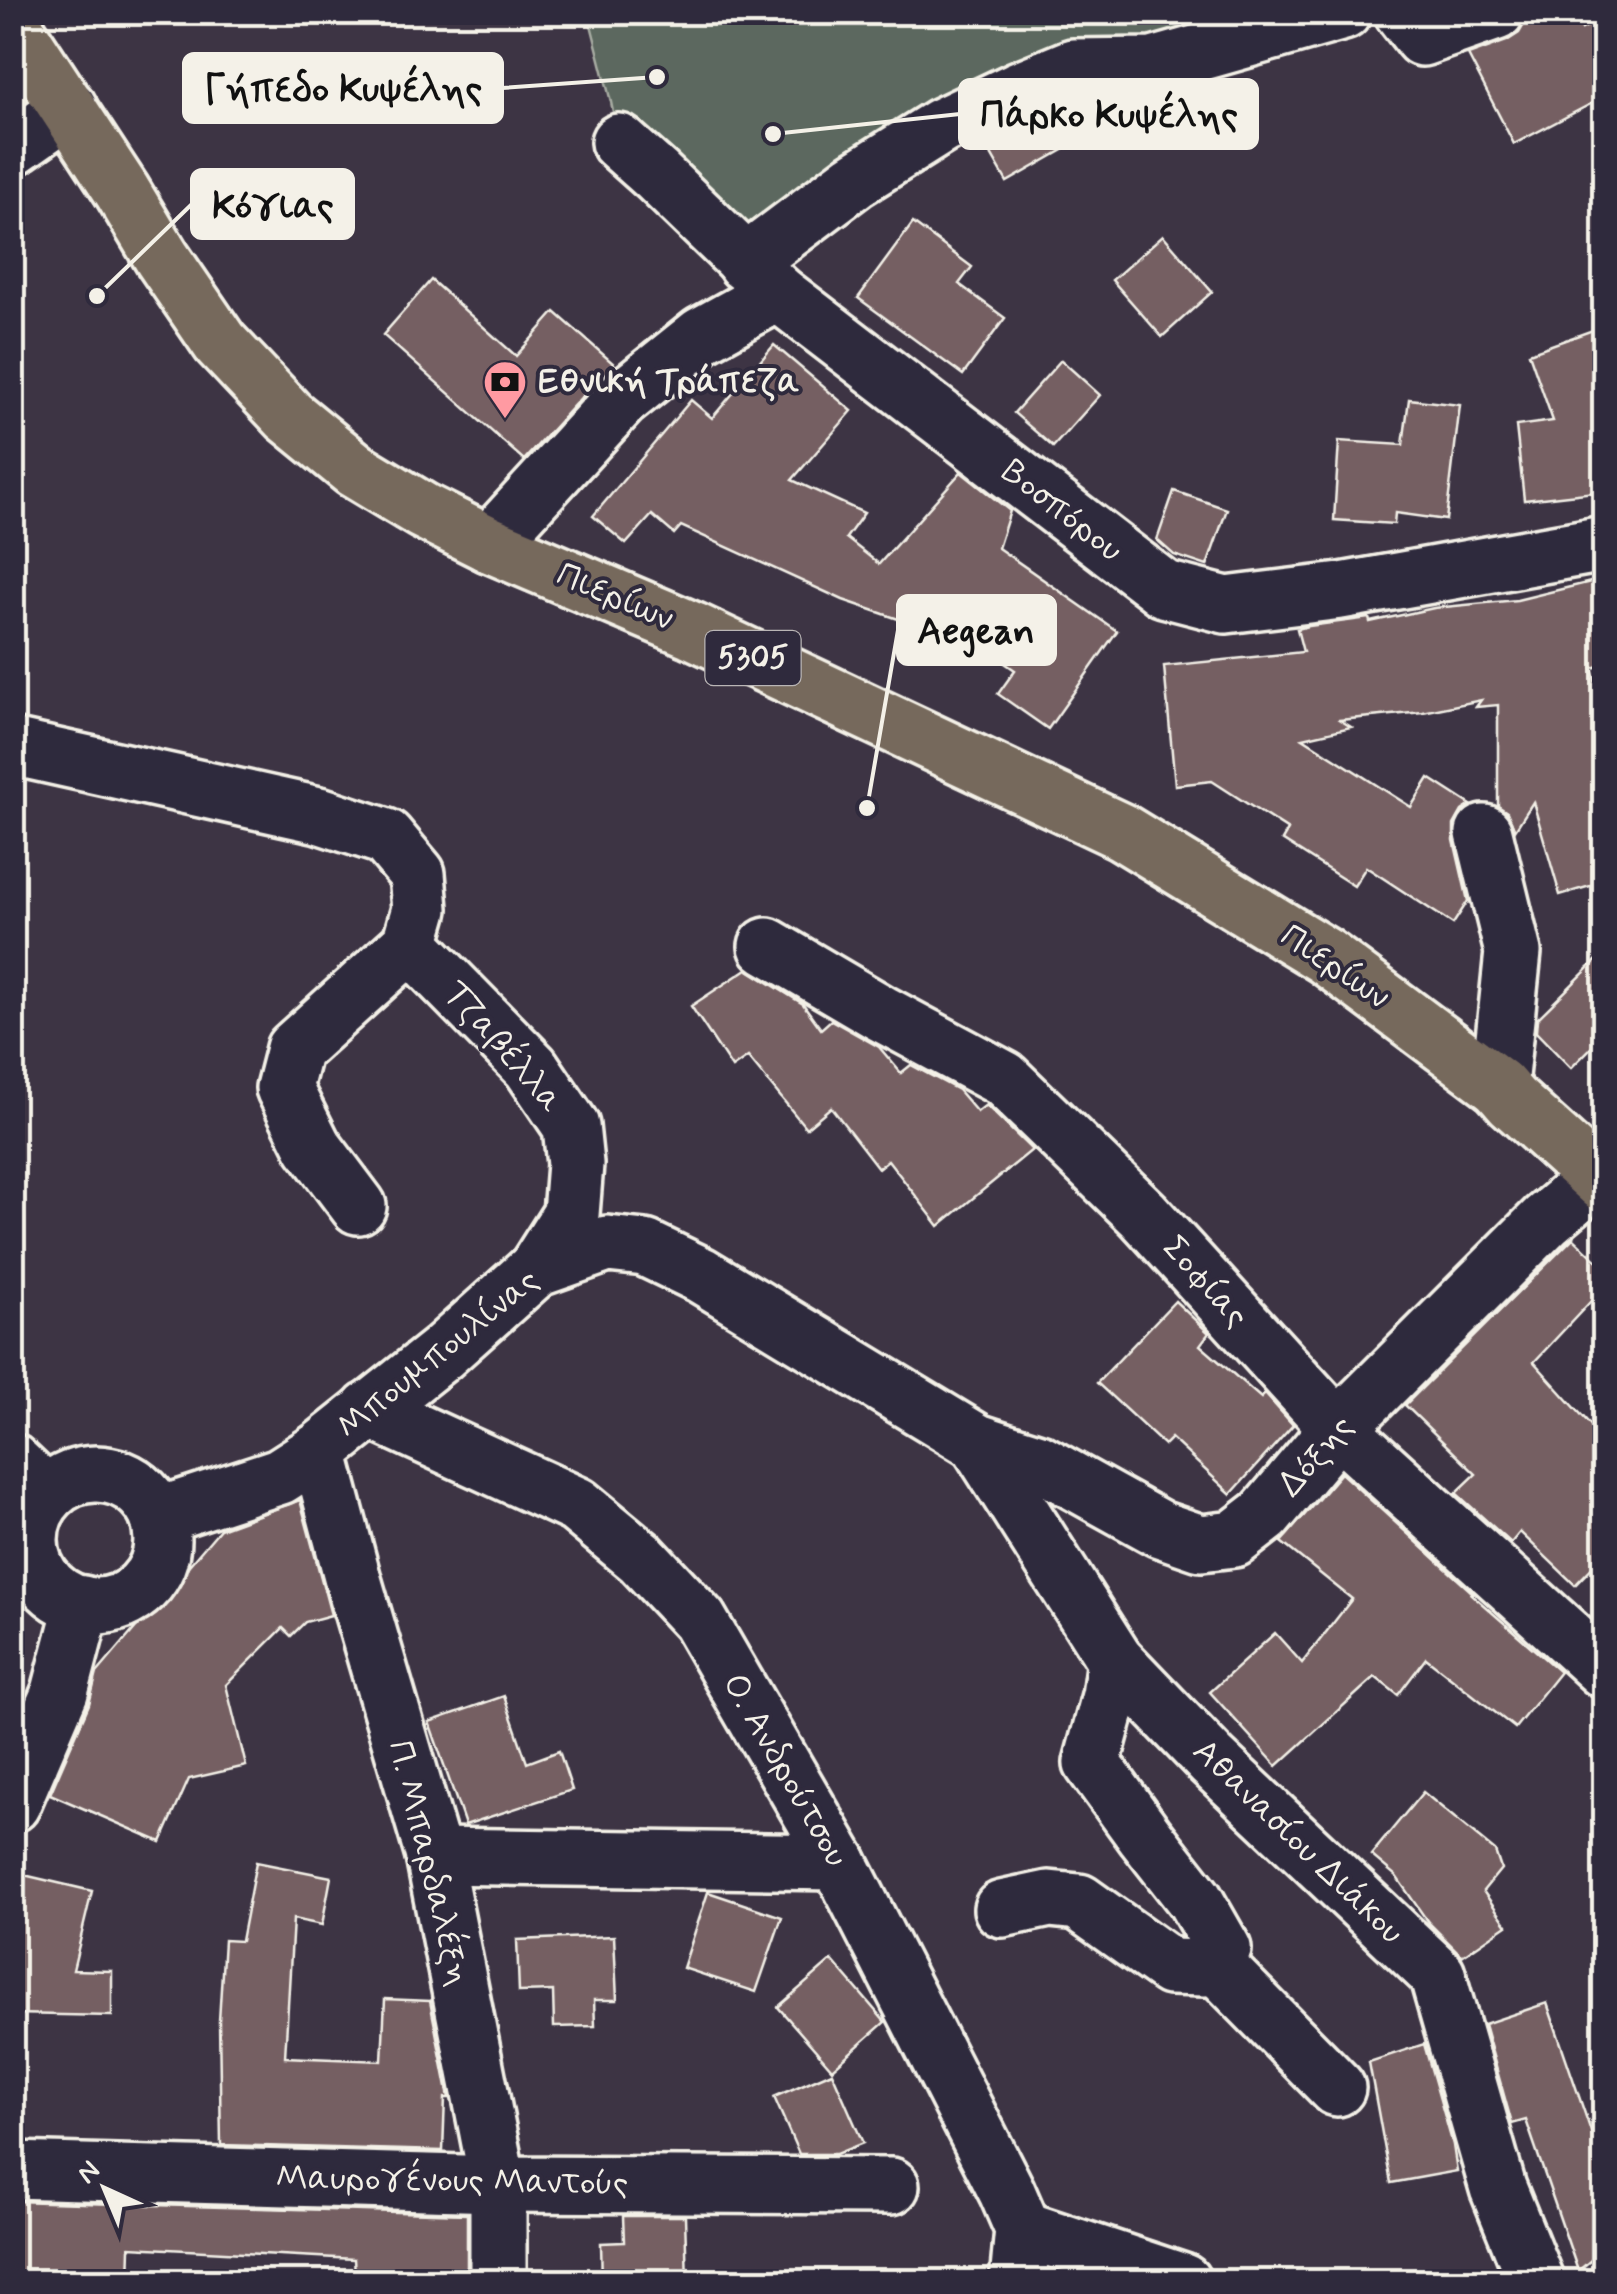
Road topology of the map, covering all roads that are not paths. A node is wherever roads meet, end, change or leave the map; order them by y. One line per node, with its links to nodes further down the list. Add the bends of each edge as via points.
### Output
1 (1343, 12): 8 (street, via 1153,66 1073,67 1017,90 941,126 855,180)
2 (1402, 12): 3 (street, via 1422,38)
3 (1496, 12)
4 (12, 23): 5 (main road, Πιερίων / 5305)
5 (68, 108): 7 (street); 9 (main road, Πιερίων / 5305, via 220,343 289,416 355,470)
6 (619, 142): 8 (street, Βοσπόρου)
7 (12, 148)
8 (762, 278): 9 (street, via 621,400); 10 (street, Βοσπόρου, via 1164,589 1226,605)
9 (489, 544): 15 (main road, Πιερίων / 5305, via 692,630 1122,832 1324,956)
10 (1604, 544)
11 (12, 747): 13 (street, via 319,815 386,837 417,874 420,908)
12 (1484, 834): 15 (street, via 1512,952)
13 (410, 944): 17 (street, via 294,1049 284,1088 314,1146); 18 (street, Τζαβέλλα, via 531,1067 571,1126 572,1214)
14 (767, 946): 20 (street, Σοφίας, via 1004,1080 1143,1214)
15 (1499, 1086): 16 (main road, Πιερίων / 5305)
16 (1601, 1181): 20 (street, Δόξης, via 1546,1220)
17 (358, 1206)
18 (536, 1269): 19 (street, Μπουμπουλίνας); 21 (street, Μπουμπουλίνας, via 607,1244 645,1248)
19 (369, 1410): 22 (street, Μπουμπουλίνας); 30 (street, Ο. Ανδρούτσου, via 577,1506 640,1558 699,1620)
20 (1338, 1428): 21 (street, Δόξης, via 1265,1514 1234,1540 1201,1544 1039,1462); 27 (street, Σοφίας)
21 (977, 1442): 26 (street, Αθανασίου Διάκου)
22 (319, 1450): 24 (street, Μπουμπουλίνας, via 280,1476); 29 (street, Π. Μπαρδαλέξη)
23 (30, 1479): 24 (street, via 114,1476 146,1496); 25 (street, via 32,1559 58,1595)
24 (158, 1516): 25 (street, via 162,1546 144,1585 105,1606)
25 (83, 1604): 28 (street, via 60,1692)
26 (1116, 1660): 32 (street, via 1092,1763 1195,1900 1223,1949); 40 (street, Αθανασίου Διάκου, via 1212,1761 1438,1974 1498,2188)
27 (1604, 1670)
28 (12, 1804)
29 (434, 1856): 30 (street); 35 (street, Π. Μπαρδαλέξη)
30 (838, 1862): 37 (street, Ο. Ανδρούτσου, via 1008,2192)
31 (1002, 1909): 32 (street, via 1079,1902 1170,1967)
32 (1215, 1964): 33 (street)
33 (1337, 2088)
34 (12, 2170): 35 (street, Μαυρογένους Μαντούς)
35 (498, 2184): 36 (street, Μαυρογένους Μαντούς); 38 (street, Π. Μπαρδαλέξη)
36 (892, 2186)
37 (1021, 2255): 39 (street)
38 (498, 2282)
39 (1183, 2282)
40 (1536, 2282)

